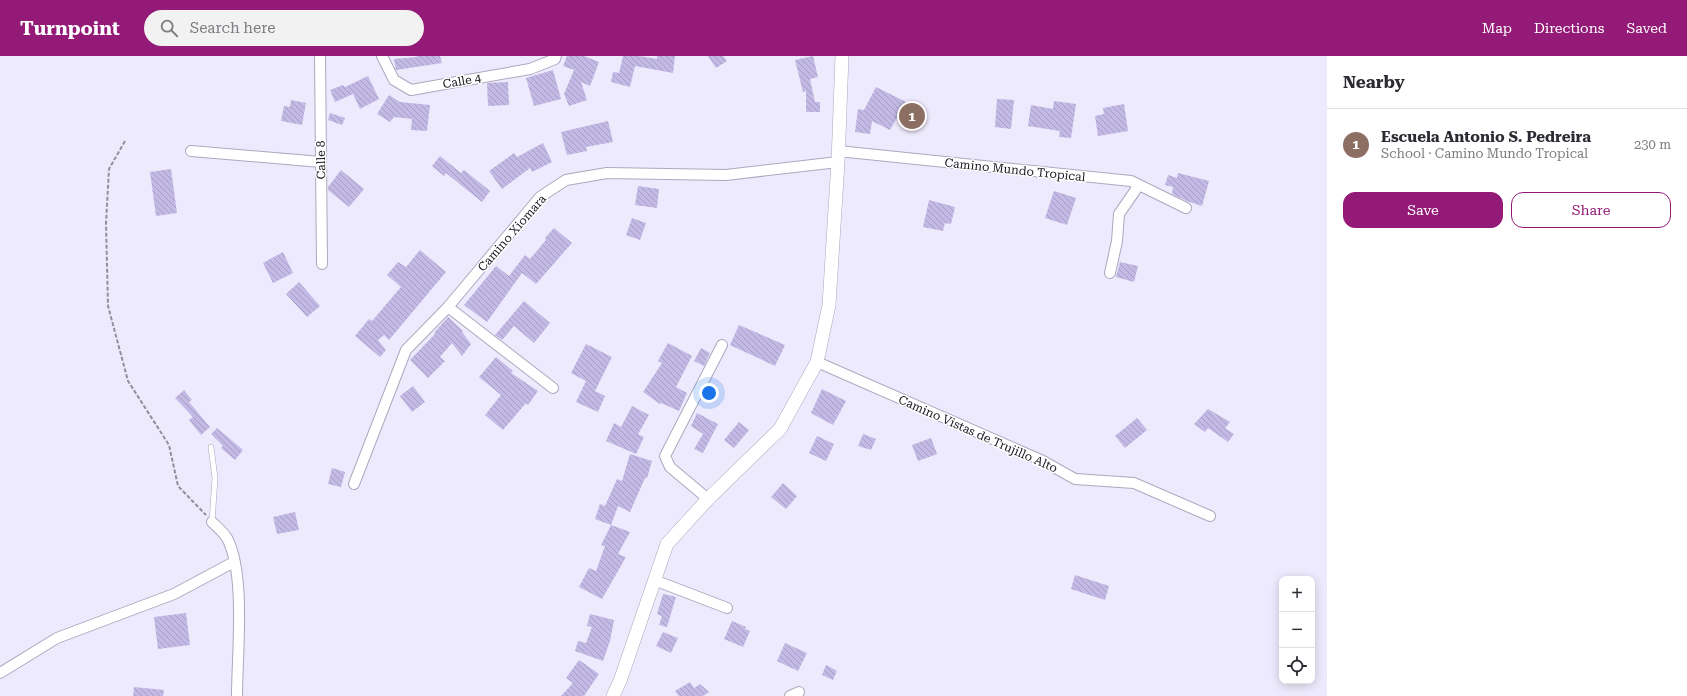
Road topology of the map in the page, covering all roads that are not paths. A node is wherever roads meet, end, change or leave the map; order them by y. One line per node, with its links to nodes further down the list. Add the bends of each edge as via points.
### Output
1 (320, 56): 7 (street, Calle 8)
2 (382, 56): 3 (street, Calle 4, via 394,80 411,90 530,69 555,59)
3 (556, 56)
4 (842, 56): 6 (street)
5 (191, 151): 7 (street)
6 (838, 156): 8 (street, Camino Mundo Tropical, via 1131,182); 12 (street, Camino Xiomara, via 726,175 606,173 566,180 540,197); 14 (street, via 829,305)
7 (321, 162): 10 (street, Calle 8)
8 (1139, 185): 9 (street, Camino Mundo Tropical); 11 (street, via 1119,214 1117,241)
9 (1186, 208)
10 (322, 264)
11 (1110, 273)
12 (448, 307): 15 (street); 17 (street, Camino Xiomara, via 406,350)
13 (722, 346): 18 (street, via 665,456 670,467)
14 (817, 362): 18 (street, via 780,429); 19 (street, Camino Vistas de Trujillo Alto, via 1043,461 1075,480 1134,484)
15 (553, 388)
16 (211, 447): 20 (lane, via 215,478)
17 (354, 484)
18 (708, 500): 22 (street, via 667,544)
19 (1210, 516)
20 (212, 522): 21 (street, via 226,537)
21 (234, 562): 24 (street, via 174,594 57,638); 25 (street, via 238,592)
22 (654, 580): 23 (street); 26 (street)
23 (727, 608)
24 (0, 673)
25 (237, 696)
26 (613, 696)

